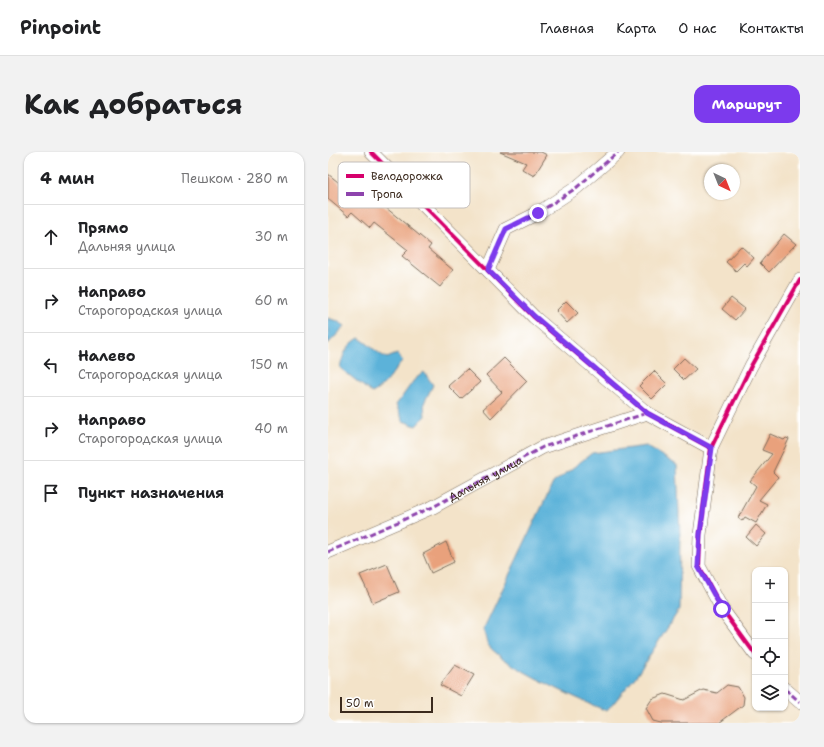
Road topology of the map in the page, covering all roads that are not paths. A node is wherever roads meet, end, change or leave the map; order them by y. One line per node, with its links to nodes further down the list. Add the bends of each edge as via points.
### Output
1 (371, 152): 3 (street)
2 (618, 152): 5 (street, via 576,188 538,213 506,229)
3 (381, 162)
4 (427, 208): 5 (street)
5 (488, 270): 7 (street, via 534,316)
6 (800, 280): 8 (street, via 751,366)
7 (647, 413): 8 (street); 9 (street, Дальняя улица, via 543,447 433,508)
8 (712, 448): 10 (street, via 698,566 722,609)
9 (328, 552)
10 (752, 650)
11 (788, 692): 12 (street)
12 (800, 702)

